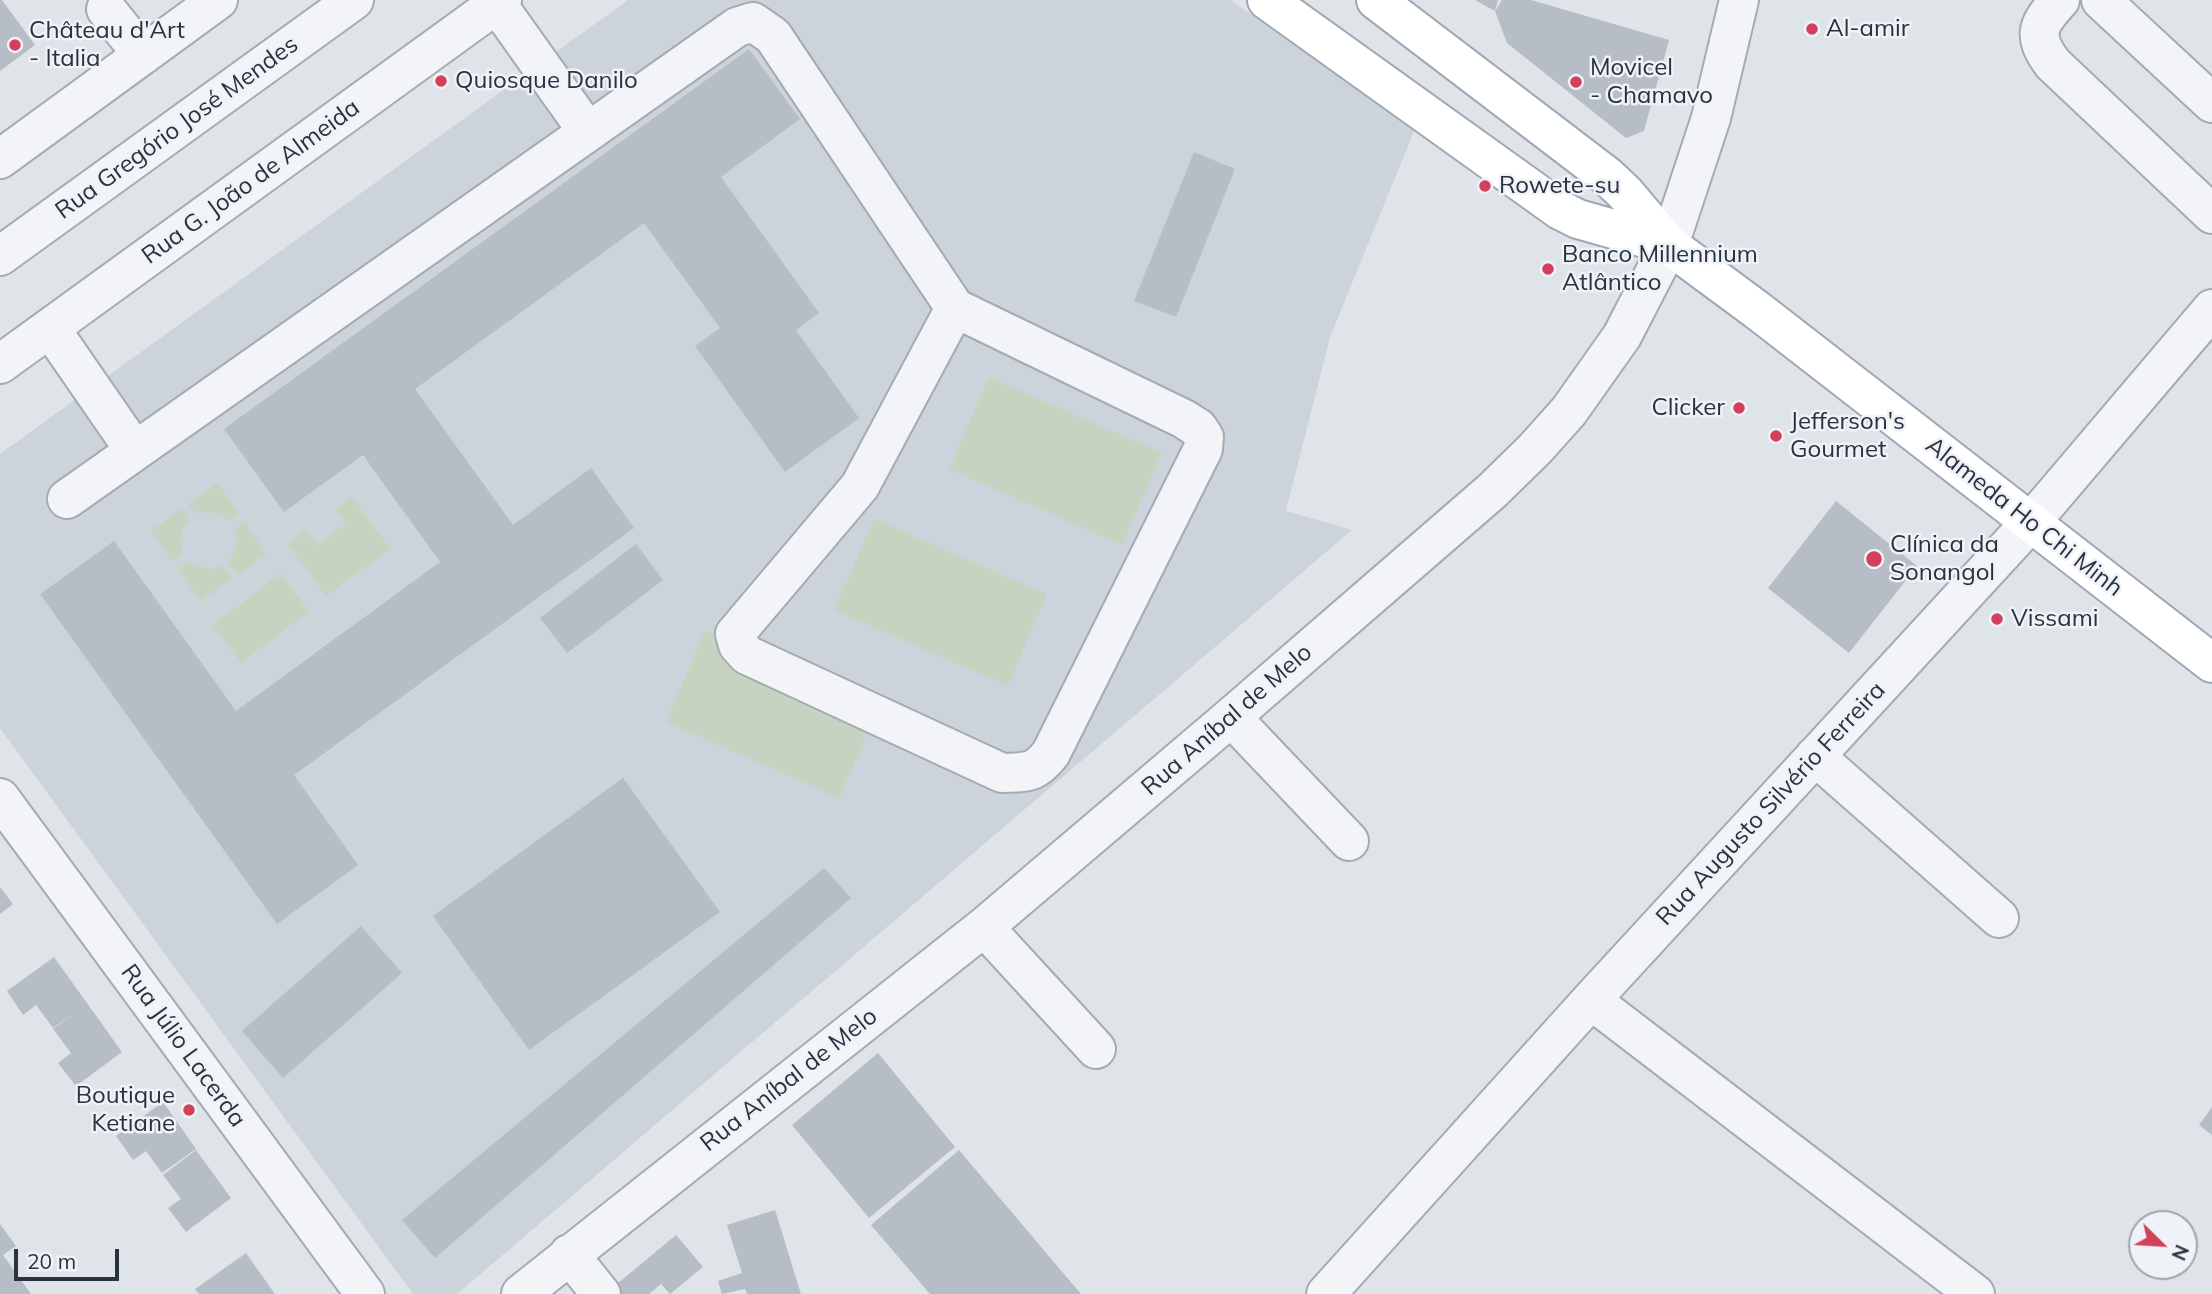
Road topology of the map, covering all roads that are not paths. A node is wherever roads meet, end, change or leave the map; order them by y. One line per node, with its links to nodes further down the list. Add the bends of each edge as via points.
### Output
1 (218, 0): 10 (street)
2 (354, 0): 16 (street, Rua Gregório José Mendes)
3 (1267, 0): 15 (main road, via 1560,210)
4 (1376, 0): 15 (main road, via 1607,176)
5 (1739, 0): 15 (street, Rua Aníbal de Melo, via 1711,118)
6 (2060, 0): 14 (street, via 2041,23 2039,33 2053,64)
7 (2101, 0): 11 (street)
8 (499, 2): 12 (street); 19 (street, Rua G. João de Almeida)
9 (106, 9): 10 (street)
10 (143, 55): 13 (street)
11 (2212, 103)
12 (588, 132): 17 (street, via 737,27 753,22 773,36); 21 (street)
13 (0, 159)
14 (2212, 214)
15 (1668, 245): 23 (main road, Alameda Ho Chi Minh); 25 (street, Rua Aníbal de Melo, via 1622,336 1569,411 1535,449)
16 (0, 256)
17 (955, 308): 17 (street, via 1184,419 1204,437 1203,449 1051,753 1029,772 1002,773 747,655 735,634 860,486)
18 (2212, 309): 23 (street, Rua Augusto Silvério Ferreira)
19 (50, 328): 20 (street, Rua G. João de Almeida); 21 (street)
20 (0, 364)
21 (135, 451): 22 (street)
22 (67, 499)
23 (2031, 522): 24 (main road, Alameda Ho Chi Minh); 26 (street, Rua Augusto Silvério Ferreira)
24 (2212, 663)
25 (1231, 717): 28 (street); 30 (street, Rua Aníbal de Melo)
26 (1815, 756): 29 (street); 31 (street, Rua Augusto Silvério Ferreira)
27 (0, 798): 34 (street, Rua Júlio Lacerda)
28 (1349, 841)
29 (1999, 918)
30 (984, 926): 32 (street); 33 (street, Rua Aníbal de Melo)
31 (1591, 1000): 37 (street, Rua Augusto Silvério Ferreira); 38 (street)
32 (1096, 1049)
33 (569, 1254): 35 (street, Rua Aníbal de Melo); 36 (street)
34 (365, 1294)
35 (521, 1294)
36 (601, 1294)
37 (1326, 1294)
38 (1975, 1294)

